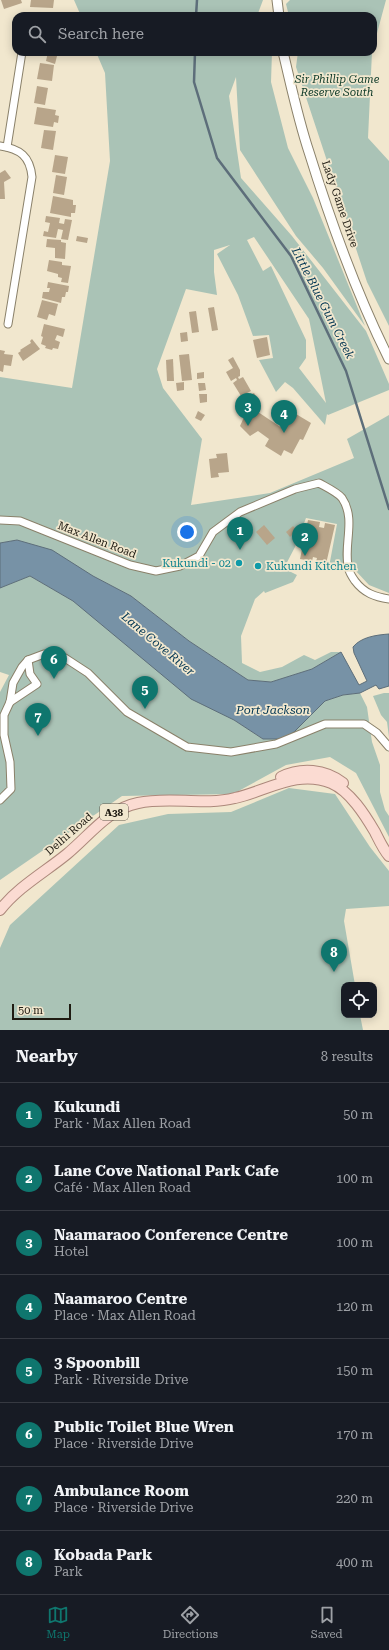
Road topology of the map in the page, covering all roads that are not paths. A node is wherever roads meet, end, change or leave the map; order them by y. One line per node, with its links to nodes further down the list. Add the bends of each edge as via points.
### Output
1 (277, 0): 2 (main road)
2 (278, 12)
3 (21, 56): 5 (street)
4 (283, 56): 7 (main road, Lady Game Drive, via 308,151 339,241 369,320)
5 (3, 146): 6 (street, via 20,151 28,160 32,177)
6 (8, 324)
7 (389, 359)
8 (0, 520): 9 (street, Max Allen Road, via 20,521 130,565 156,571 180,566 199,556 213,532 240,512 295,489 319,483 341,497 348,510 349,571 359,586 376,597)
9 (389, 599)
10 (28, 660): 11 (street, via 13,683); 11 (street, via 30,674 37,684); 12 (street, via 44,654 65,658 88,673 127,712 187,747 231,752 276,744 325,724 364,724 377,733)
11 (10, 702): 13 (street, via 4,715 4,735 10,762 10,789)
12 (389, 747)
13 (0, 800)
14 (389, 856): 15 (main road, Delhi Road / A38, via 366,818 342,789 322,780 300,778 218,802 151,801 137,803 115,812 68,853 14,894)
15 (0, 910)

